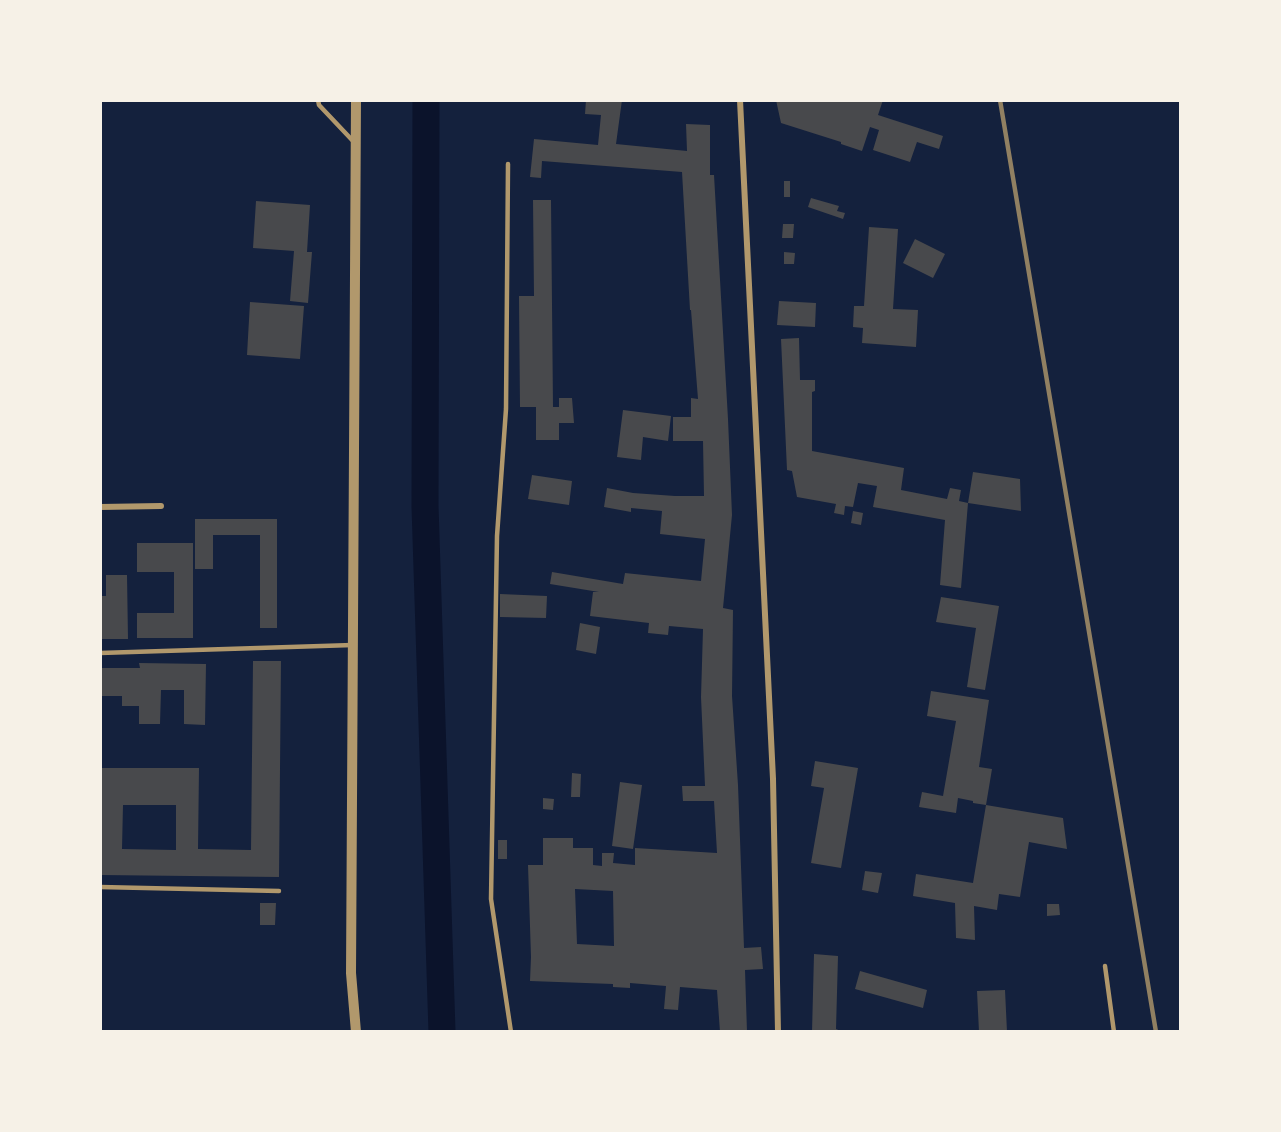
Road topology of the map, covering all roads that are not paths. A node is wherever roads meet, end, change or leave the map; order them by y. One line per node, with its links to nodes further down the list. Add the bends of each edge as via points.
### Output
1 (318, 100): 4 (lane)
2 (356, 100): 4 (street)
3 (740, 100): 15 (street, via 773,779)
4 (355, 143): 8 (street)
5 (508, 164): 14 (lane, via 506,410 497,536 491,898)
6 (161, 506): 7 (street)
7 (100, 507)
8 (353, 645): 9 (lane); 13 (street, via 351,973)
9 (100, 653)
10 (100, 887): 11 (lane)
11 (279, 891)
12 (1105, 966): 16 (lane)
13 (356, 1032)
14 (511, 1032)
15 (778, 1032)
16 (1114, 1032)

